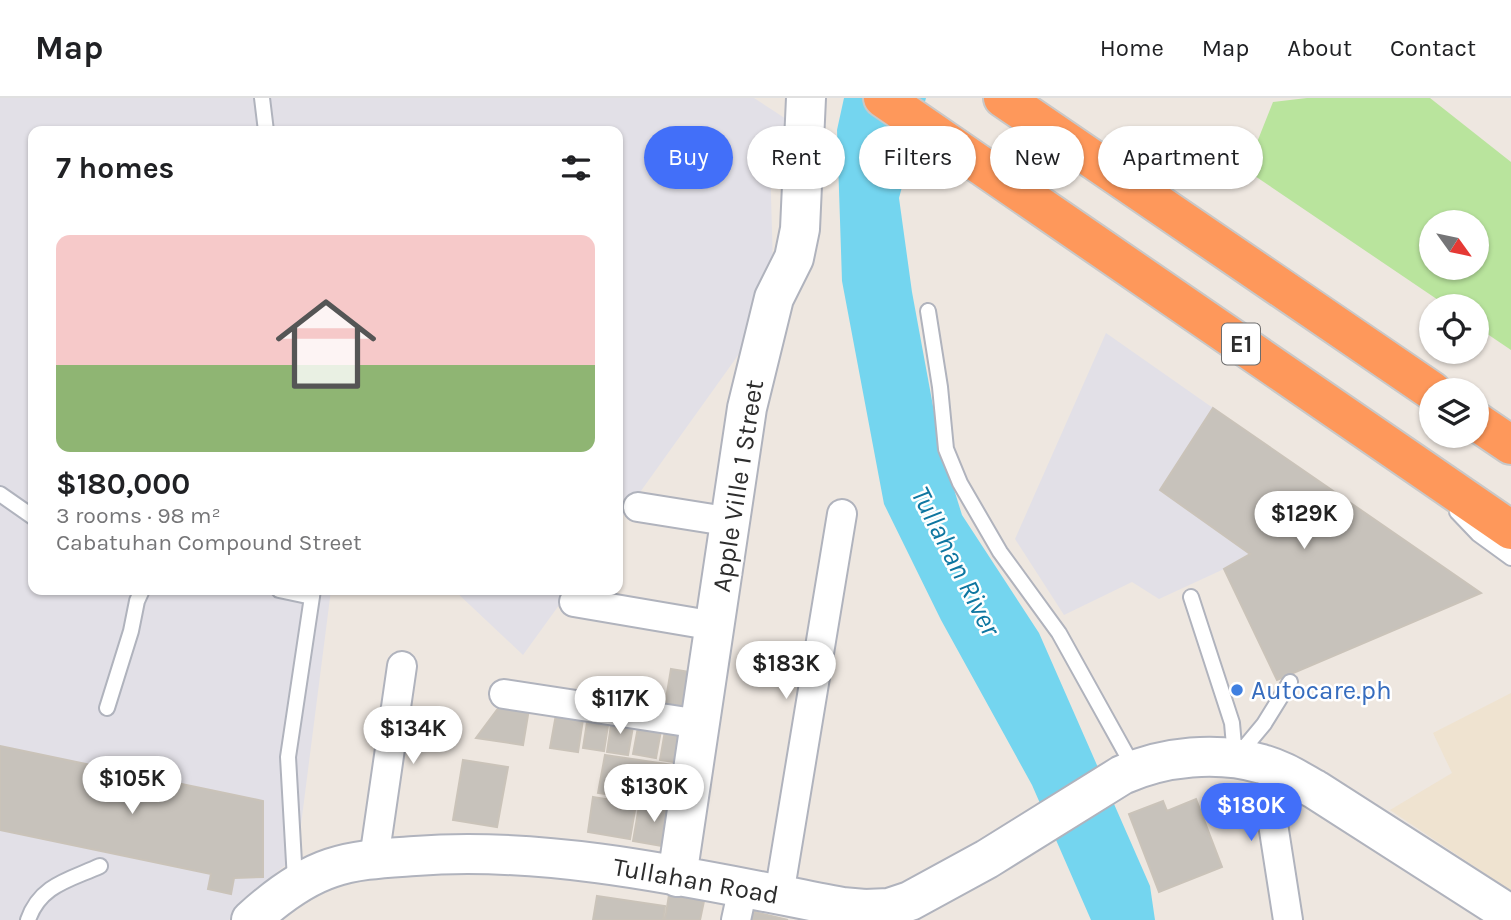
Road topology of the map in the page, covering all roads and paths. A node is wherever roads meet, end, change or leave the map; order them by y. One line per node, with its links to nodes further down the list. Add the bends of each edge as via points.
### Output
1 (262, 98): 5 (lane)
2 (806, 98): 15 (main road, Apple Ville 1 Street, via 800,229 794,258 774,298 747,408)
3 (883, 98): 10 (highway, E1)
4 (1007, 101): 7 (highway)
5 (265, 126)
6 (928, 311): 29 (lane, via 946,449 960,483 1000,552 1059,633)
7 (1419, 382)
8 (1489, 430): 9 (highway)
9 (1511, 446)
10 (1408, 459): 16 (highway, E1); 17 (lane, via 1478,534)
11 (0, 494): 13 (lane)
12 (638, 507): 15 (street)
13 (28, 514)
14 (842, 514): 35 (street)
15 (732, 522): 22 (main road, Apple Ville 1 Street)
16 (1511, 530)
17 (1511, 558)
18 (140, 595): 26 (lane)
19 (313, 595): 34 (lane, via 288,757)
20 (1191, 597): 28 (lane, via 1232,723)
21 (574, 602): 22 (street)
22 (715, 626): 27 (main road, Apple Ville 1 Street)
23 (402, 666): 31 (street)
24 (1290, 682): 28 (lane, via 1264,724)
25 (504, 695): 27 (street)
26 (107, 708)
27 (700, 724): 33 (main road, Apple Ville 1 Street)
28 (1235, 758): 29 (main road, Tullahan Road, via 1182,759); 30 (main road, Tullahan Road)
29 (1128, 772): 35 (main road, Tullahan Road, via 987,859 929,892 889,908)
30 (1287, 774): 36 (main road, Tullahan Road); 39 (street, via 1273,810 1273,824)
31 (374, 859): 33 (main road, Tullahan Road, via 442,853 507,855); 34 (main road, Tullahan Road, via 331,868)
32 (100, 866): 37 (lane, via 46,890)
33 (677, 877): 35 (main road, Tullahan Road)
34 (295, 885): 38 (main road, Tullahan Road)
35 (753, 901)
36 (1511, 915)
37 (28, 920)
38 (251, 920)
39 (1288, 920)

